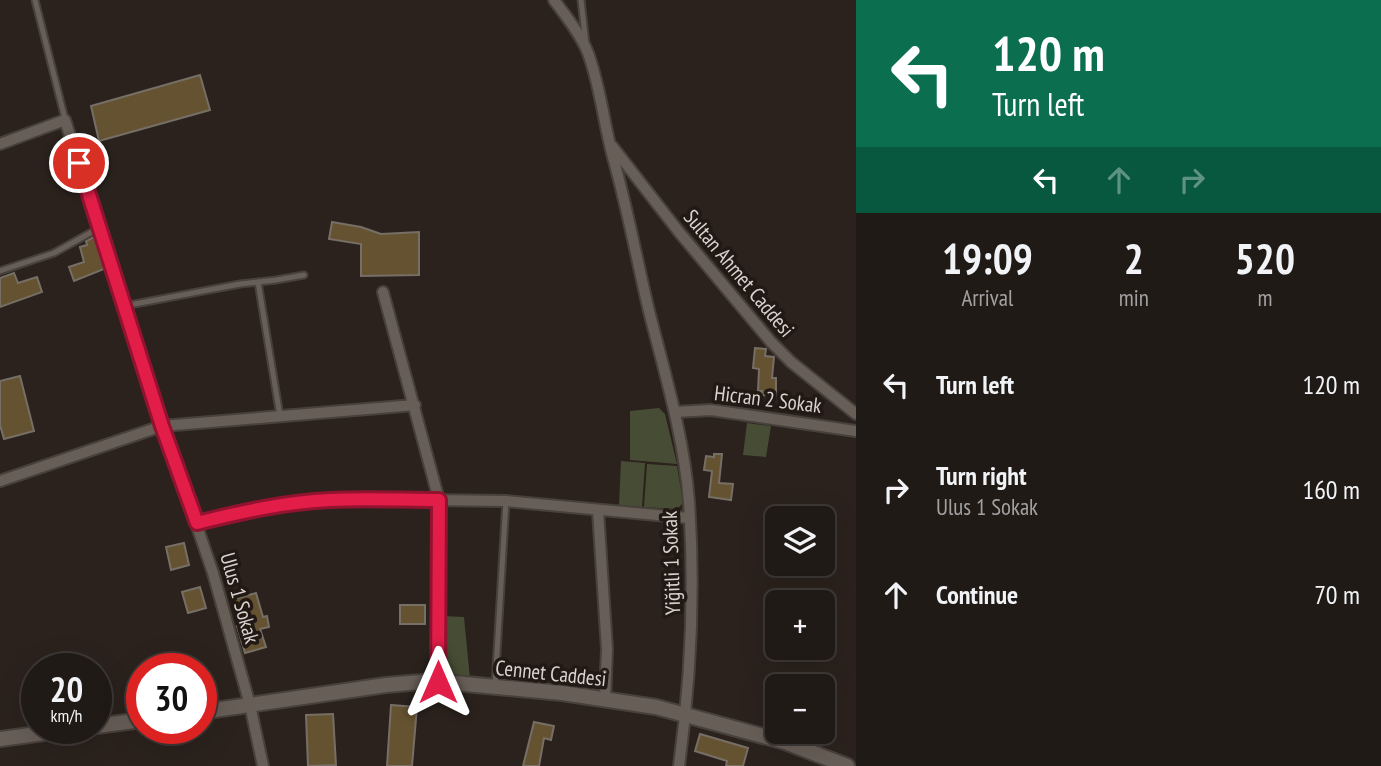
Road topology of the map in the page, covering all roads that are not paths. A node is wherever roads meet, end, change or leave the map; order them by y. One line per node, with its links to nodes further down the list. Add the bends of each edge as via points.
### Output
1 (35, 0): 5 (lane)
2 (554, 0): 4 (street)
3 (581, 0): 4 (lane)
4 (587, 50): 6 (street, Yiğitli 1 Sokak)
5 (65, 120): 7 (street); 8 (street, Ulus 1 Sokak)
6 (608, 141): 15 (street, Yiğitli 1 Sokak); 16 (street, Sultan Ahmet Caddesi, via 771,342)
7 (0, 144)
8 (99, 228): 9 (lane, via 54,253); 13 (street, Ulus 1 Sokak)
9 (0, 271)
10 (304, 275): 11 (lane)
11 (258, 282): 13 (lane); 17 (lane)
12 (383, 292): 14 (street)
13 (124, 306): 18 (street, Ulus 1 Sokak)
14 (415, 405): 17 (street); 21 (street)
15 (675, 412): 19 (street, Hicran 2 Sokak, via 711,410); 24 (street, Yiğitli 1 Sokak)
16 (856, 414)
17 (280, 416): 18 (street)
18 (162, 425): 20 (street); 25 (street, Ulus 1 Sokak)
19 (856, 431)
20 (0, 481)
21 (439, 500): 22 (street); 25 (street, via 303,502); 26 (street)
22 (506, 501): 23 (street); 27 (lane)
23 (598, 511): 24 (street); 28 (street, via 607,649)
24 (689, 518): 31 (street, Yiğitli 1 Sokak, via 693,602)
25 (197, 523): 29 (street, Ulus 1 Sokak)
26 (438, 682): 27 (street, Cennet Caddesi); 29 (street, Cennet Caddesi, via 416,681)
27 (495, 688): 28 (street, Cennet Caddesi)
28 (605, 700): 31 (street, Cennet Caddesi)
29 (250, 705): 30 (street, Cennet Caddesi); 34 (street, Ulus 1 Sokak)
30 (217, 710)
31 (686, 715): 35 (street, Yiğitli 1 Sokak); 36 (street, Cennet Caddesi)
32 (21, 736): 33 (street)
33 (0, 739)
34 (263, 766)
35 (679, 766)
36 (847, 766)

